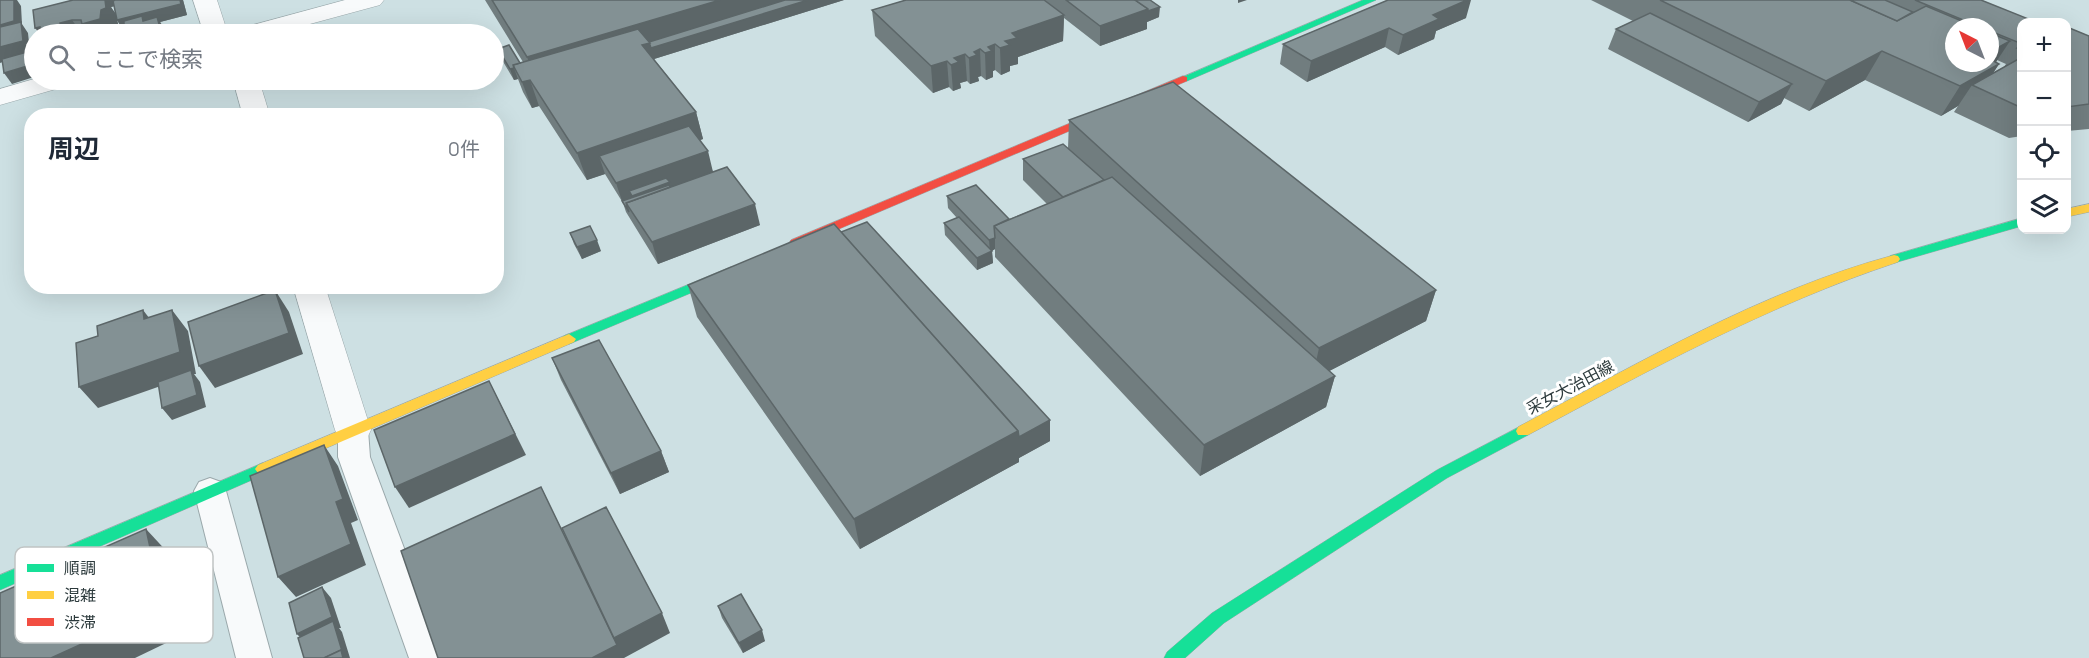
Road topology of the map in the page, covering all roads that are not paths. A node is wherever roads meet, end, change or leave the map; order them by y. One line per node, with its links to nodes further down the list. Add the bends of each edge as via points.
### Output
1 (205, 0): 4 (street)
2 (372, 0): 5 (street)
3 (1371, 0): 13 (street)
4 (213, 24)
5 (284, 24)
6 (25, 90): 8 (street)
7 (249, 90): 9 (street)
8 (0, 97)
9 (255, 108)
10 (2089, 208): 11 (street)
11 (2071, 212)
12 (2017, 223): 23 (street, 采女大治田線, via 1847,273 1694,340 1442,474 1218,618)
13 (783, 248)
14 (739, 267): 16 (street)
15 (311, 294): 16 (street)
16 (353, 430): 17 (street); 22 (lane, via 354,457)
17 (210, 491): 18 (street); 21 (lane)
18 (82, 547)
19 (15, 576): 20 (street)
20 (0, 583)
21 (254, 658)
22 (427, 658)
23 (1173, 658)

